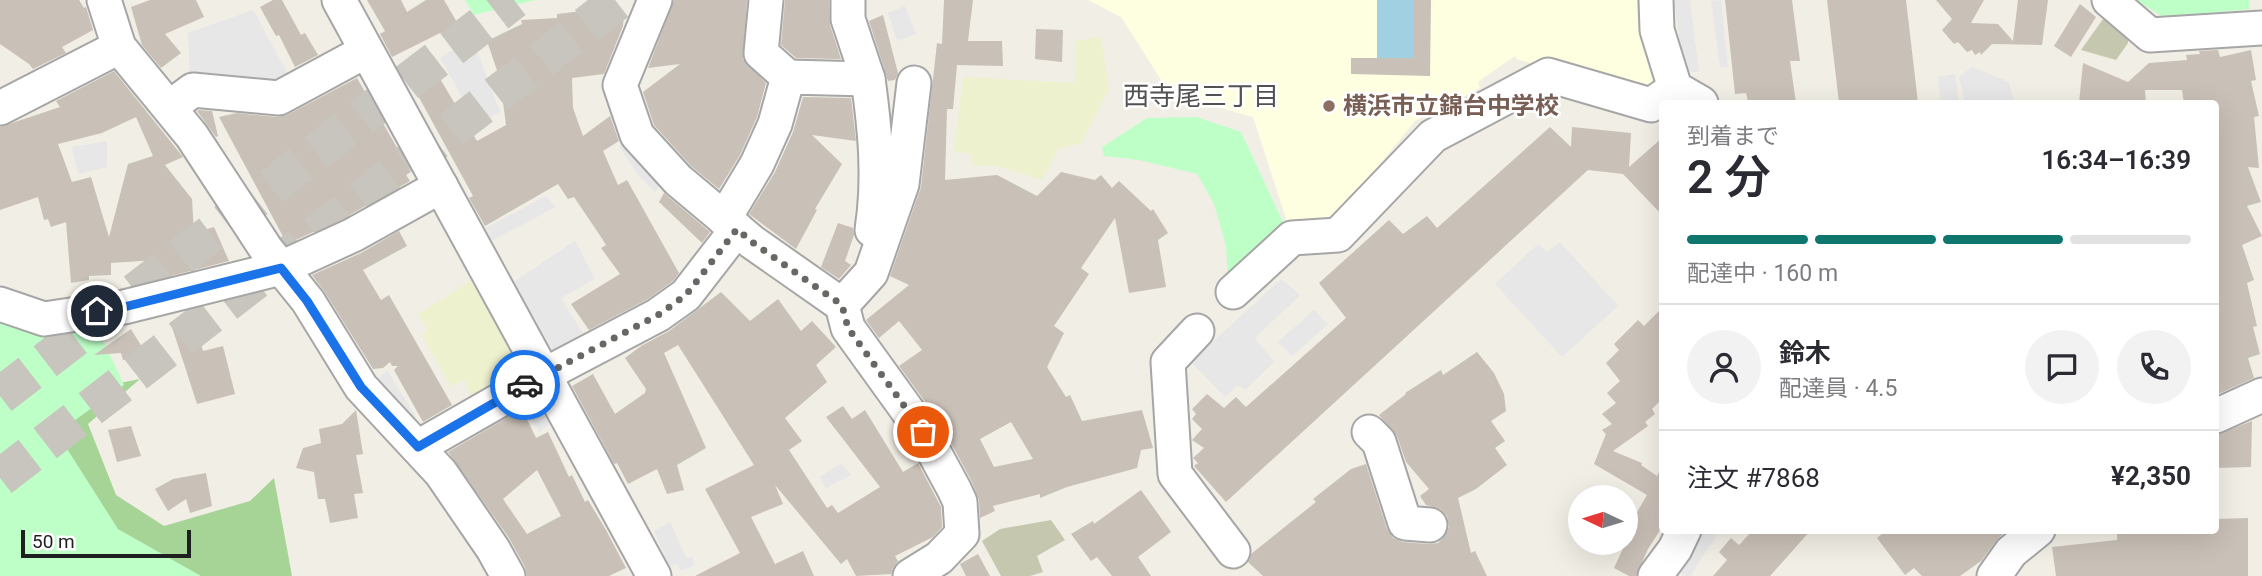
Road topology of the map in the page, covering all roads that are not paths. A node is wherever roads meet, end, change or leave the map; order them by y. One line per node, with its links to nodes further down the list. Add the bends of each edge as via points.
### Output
1 (339, 0): 10 (street)
2 (655, 0): 19 (street, via 620,85 627,107 643,143)
3 (766, 0): 11 (street, via 761,53)
4 (848, 0): 12 (street, via 848,19)
5 (1656, 0): 14 (street, via 1657,30)
6 (2109, 0): 8 (street, via 2150,35)
7 (107, 1): 9 (street)
8 (2262, 28)
9 (119, 47): 16 (street); 17 (street)
10 (366, 51): 16 (street, via 279,98 193,90); 18 (street)
11 (788, 77): 12 (street); 19 (street, via 775,124)
12 (868, 79): 22 (street, via 877,143 872,231 859,268)
13 (914, 83): 22 (street, via 902,184 871,273)
14 (1688, 96)
15 (1659, 103): 21 (street, via 1651,105 1548,75 1433,136 1338,235 1292,238)
16 (170, 107): 20 (street)
17 (0, 108)
18 (440, 186): 20 (street, via 353,235); 25 (street)
19 (730, 224): 22 (street); 25 (street, via 686,295 658,315)
20 (281, 268): 23 (street, via 124,307 44,319); 29 (street, via 361,387)
21 (1233, 292)
22 (839, 302): 36 (street, via 848,328 923,432 960,502 962,534 939,558)
23 (0, 304)
24 (1198, 331): 33 (street, via 1158,363 1175,474)
25 (542, 376): 29 (street); 35 (street)
26 (2262, 394): 27 (street)
27 (2219, 415)
28 (1369, 432): 30 (street, via 1379,442 1405,523)
29 (418, 447): 34 (street, via 441,473)
30 (1430, 525)
31 (1682, 534): 37 (street)
32 (2033, 534): 38 (street, via 2011,552)
33 (1233, 551)
34 (508, 576)
35 (654, 576)
36 (910, 576)
37 (1655, 576)
38 (1994, 576)

